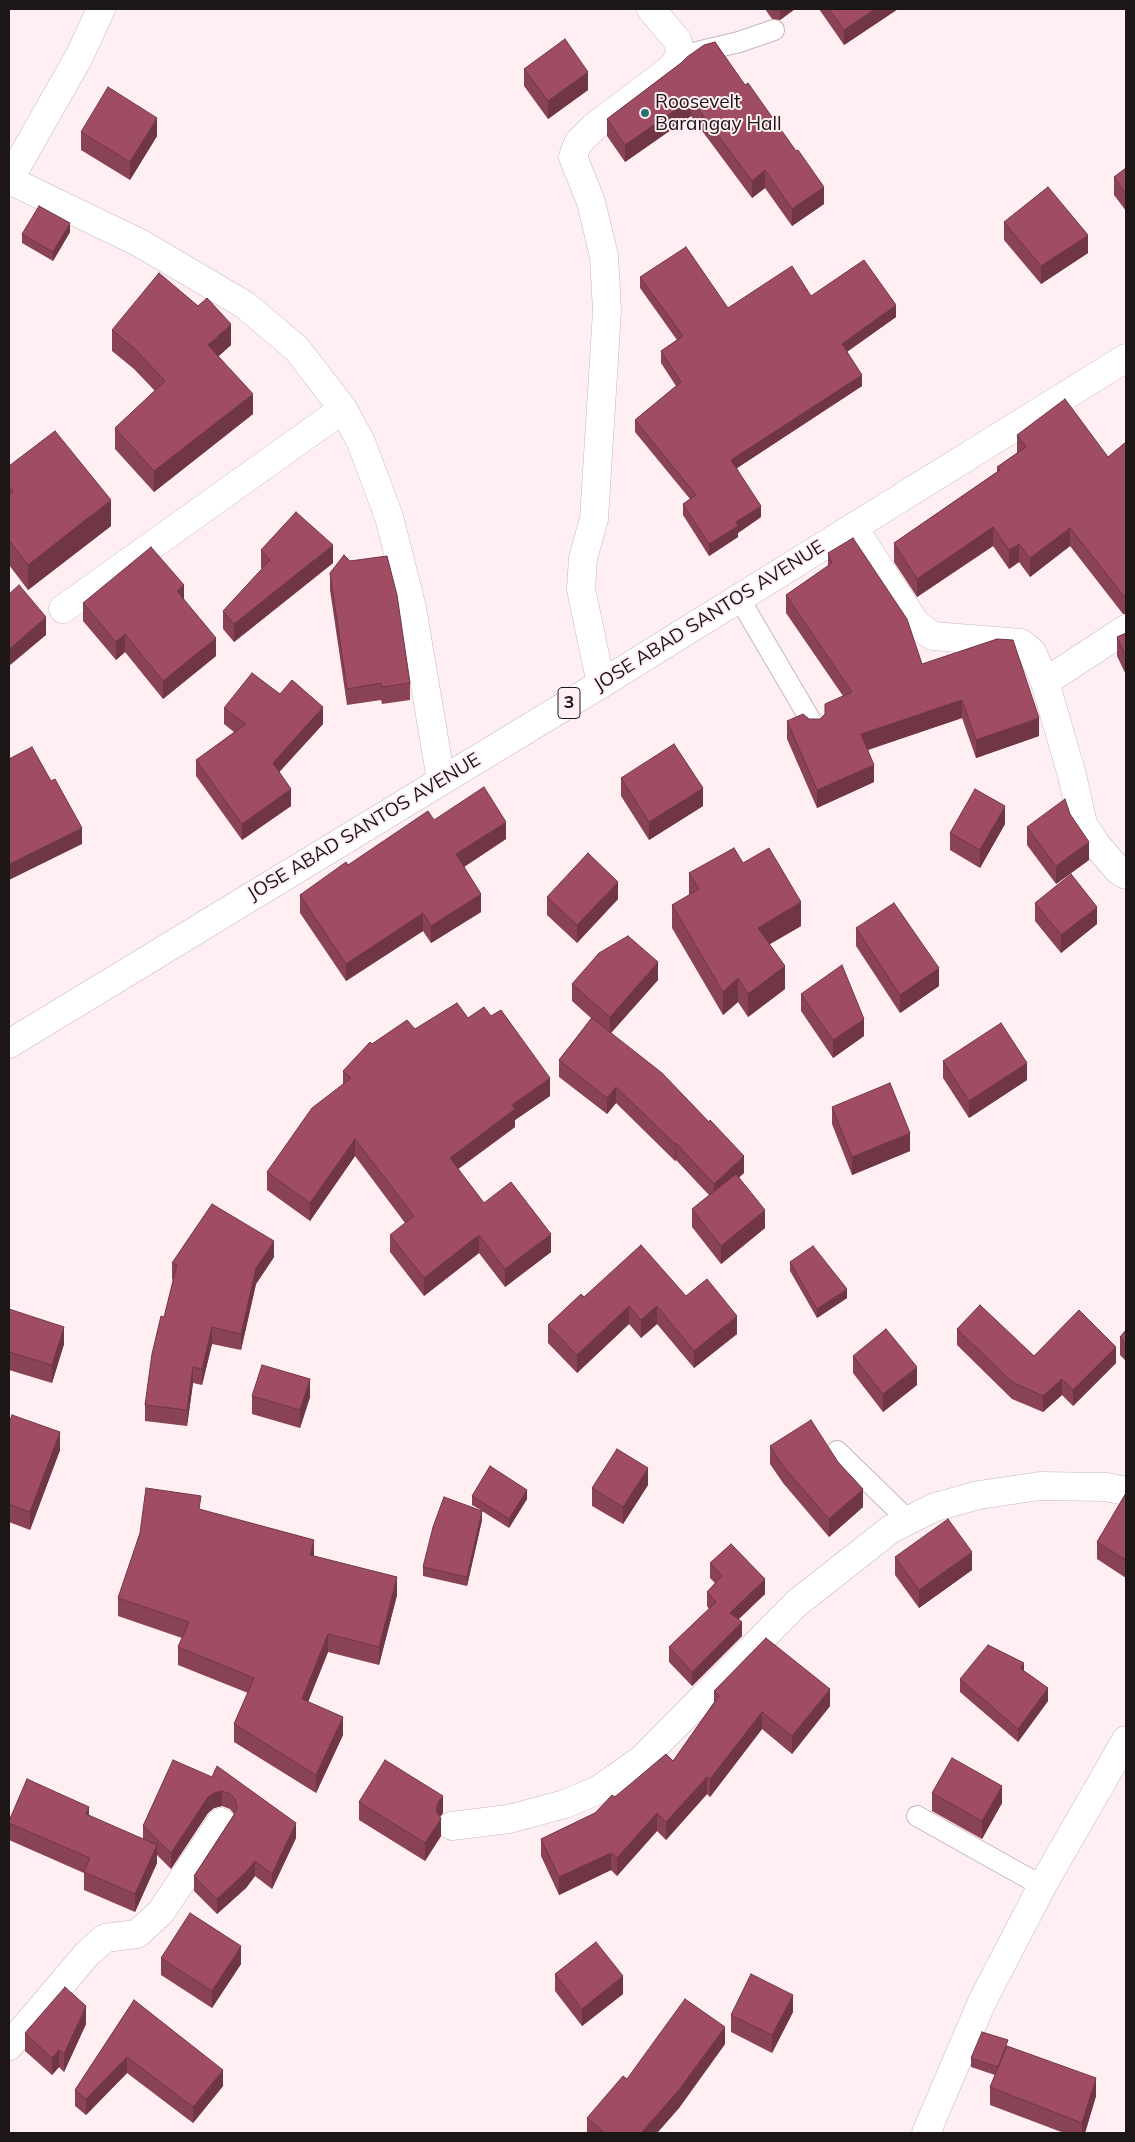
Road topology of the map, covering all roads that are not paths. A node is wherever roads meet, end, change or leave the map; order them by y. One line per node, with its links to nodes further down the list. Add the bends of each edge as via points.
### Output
1 (101, 9): 5 (main road, via 80,55)
2 (651, 9): 4 (main road, via 677,40)
3 (774, 30): 4 (lane, via 739,42)
4 (681, 55): 13 (main road, via 672,68 578,143 573,157 592,202 604,256 607,311 594,519 583,558 581,589)
5 (9, 180): 7 (main road, via 140,243 245,305 297,349)
6 (1126, 358): 8 (main road, JOSE ABAD SANTOS AVENUE / 3)
7 (343, 409): 10 (main road); 15 (main road, via 362,442 389,517 412,608)
8 (853, 526): 9 (main road, JOSE ABAD SANTOS AVENUE / 3); 12 (main road, via 916,624 933,636 1021,643 1032,652)
9 (739, 598): 13 (main road, JOSE ABAD SANTOS AVENUE / 3); 14 (lane)
10 (64, 610)
11 (1126, 629): 12 (main road)
12 (1044, 682): 16 (main road, via 1083,824 1096,844)
13 (601, 684): 15 (main road, JOSE ABAD SANTOS AVENUE / 3)
14 (814, 726)
15 (441, 780): 17 (main road, JOSE ABAD SANTOS AVENUE / 3)
16 (1126, 875)
17 (9, 1044)
18 (837, 1451): 20 (lane)
19 (1126, 1491): 20 (main road, via 1106,1487 1040,1486 979,1495 935,1507)
20 (908, 1520): 24 (main road, via 890,1529 796,1603 641,1760 598,1790 565,1804 509,1819)
21 (1126, 1740): 25 (main road)
22 (917, 1816): 25 (lane)
23 (221, 1822): 26 (main road, via 161,1912 137,1934 105,1938)
24 (452, 1826)
25 (1042, 1886): 27 (main road, via 982,2002)
26 (9, 2046)
27 (926, 2133)

